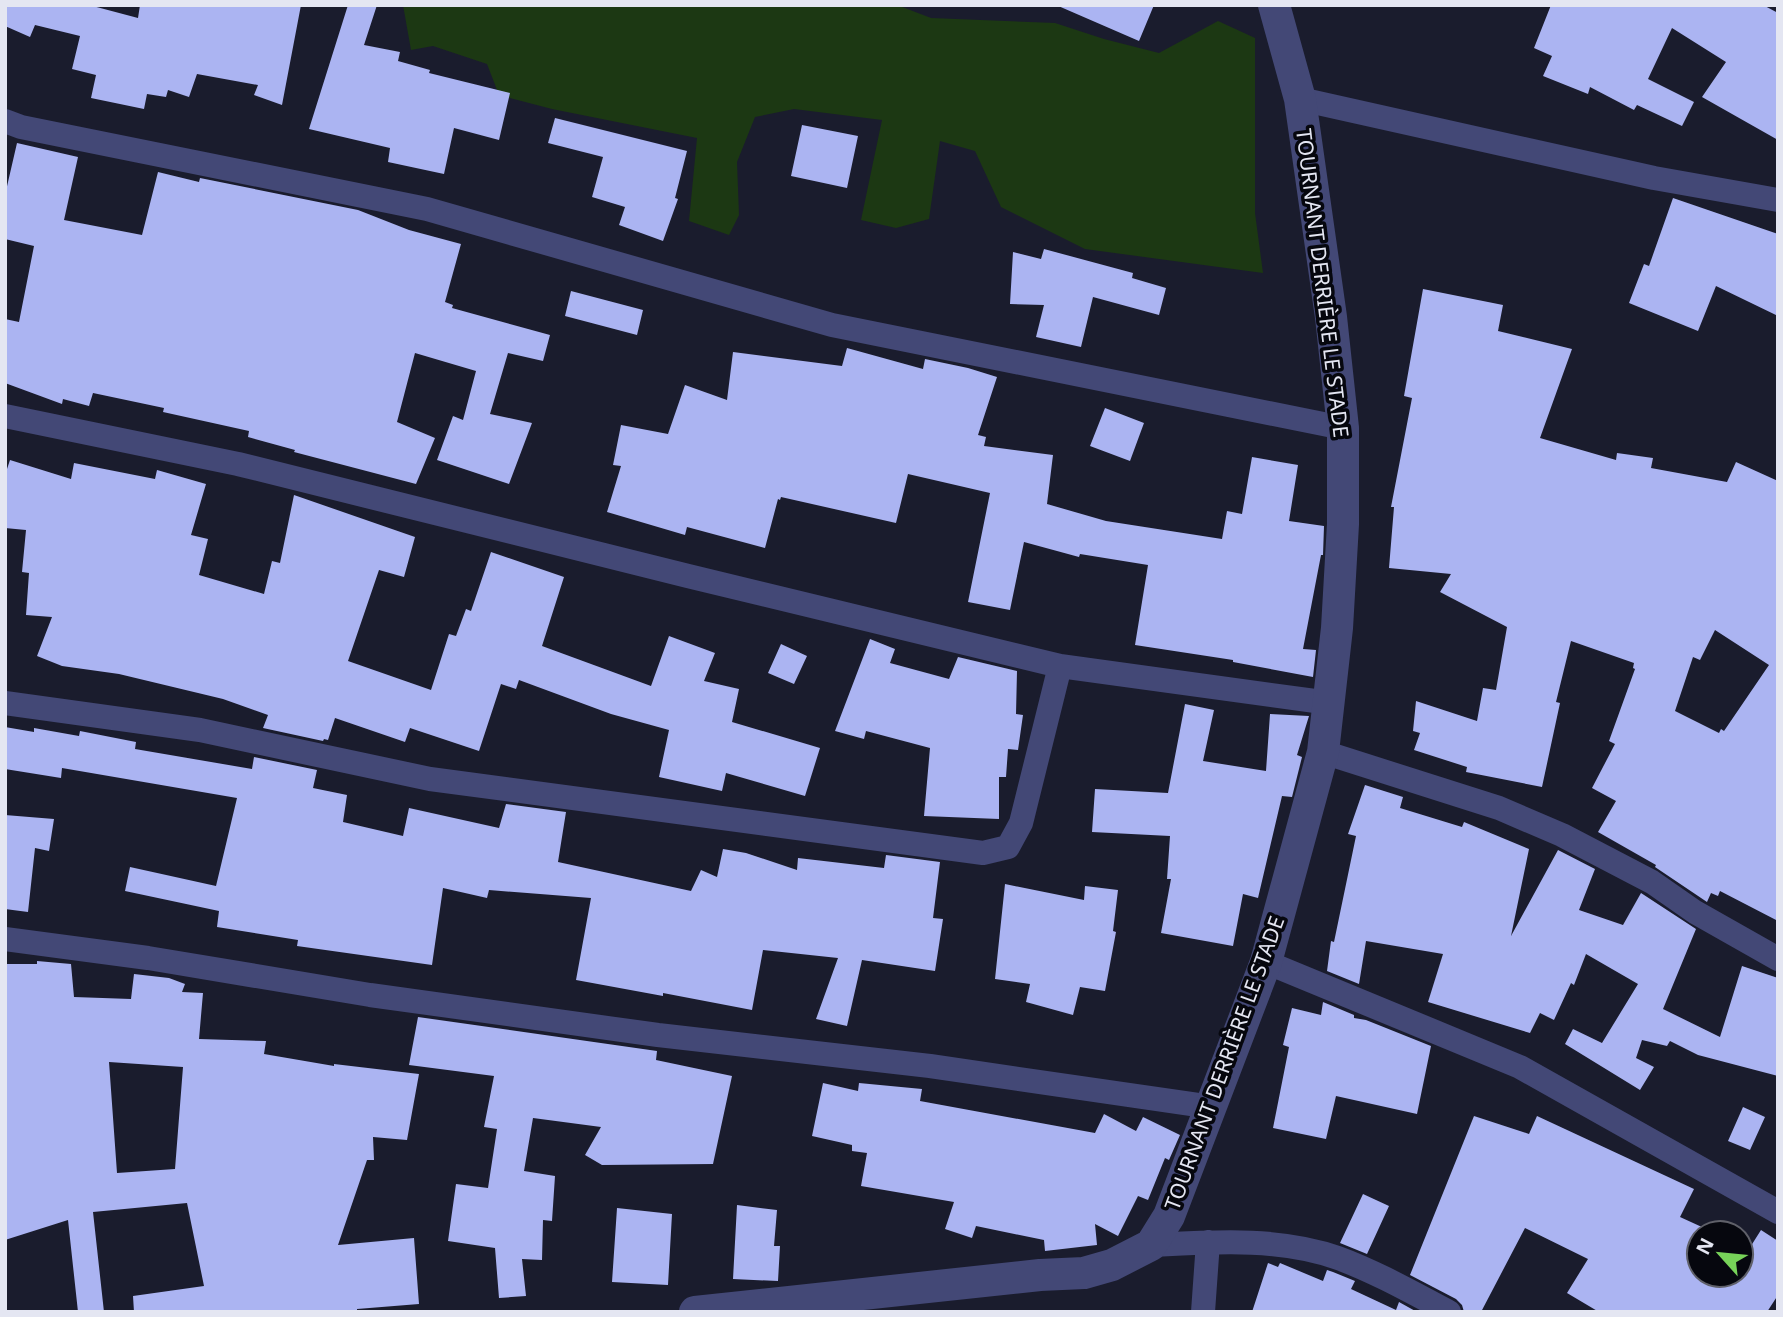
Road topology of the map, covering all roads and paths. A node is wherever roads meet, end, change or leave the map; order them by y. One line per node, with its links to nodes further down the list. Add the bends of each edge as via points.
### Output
1 (1274, 5): 2 (street, TOURNANT DERRIÈRE LE STADE)
2 (1300, 99): 4 (street, via 1654,178); 6 (street, TOURNANT DERRIÈRE LE STADE)
3 (5, 121): 6 (street, via 427,209 832,325)
4 (1778, 200)
5 (5, 416): 7 (street, via 238,464)
6 (1343, 428): 9 (street, TOURNANT DERRIÈRE LE STADE, via 1343,524)
7 (1060, 666): 8 (street, via 1021,823 1008,847 983,853 430,779 200,730); 9 (street)
8 (5, 703)
9 (1330, 703): 10 (street, TOURNANT DERRIÈRE LE STADE)
10 (1323, 752): 12 (street, via 1499,808 1562,835 1653,882 1695,912); 13 (street, TOURNANT DERRIÈRE LE STADE)
11 (5, 939): 14 (street, via 658,1035 930,1066)
12 (1778, 959)
13 (1266, 962): 14 (street, TOURNANT DERRIÈRE LE STADE); 15 (street, via 1520,1067)
14 (1212, 1107): 17 (street, TOURNANT DERRIÈRE LE STADE, via 1168,1216)
15 (1778, 1212)
16 (1208, 1242): 17 (street); 19 (street); 20 (street, via 1294,1247 1337,1258)
17 (1151, 1245): 18 (street, via 1084,1273)
18 (695, 1312)
19 (1203, 1312)
20 (1449, 1312)

